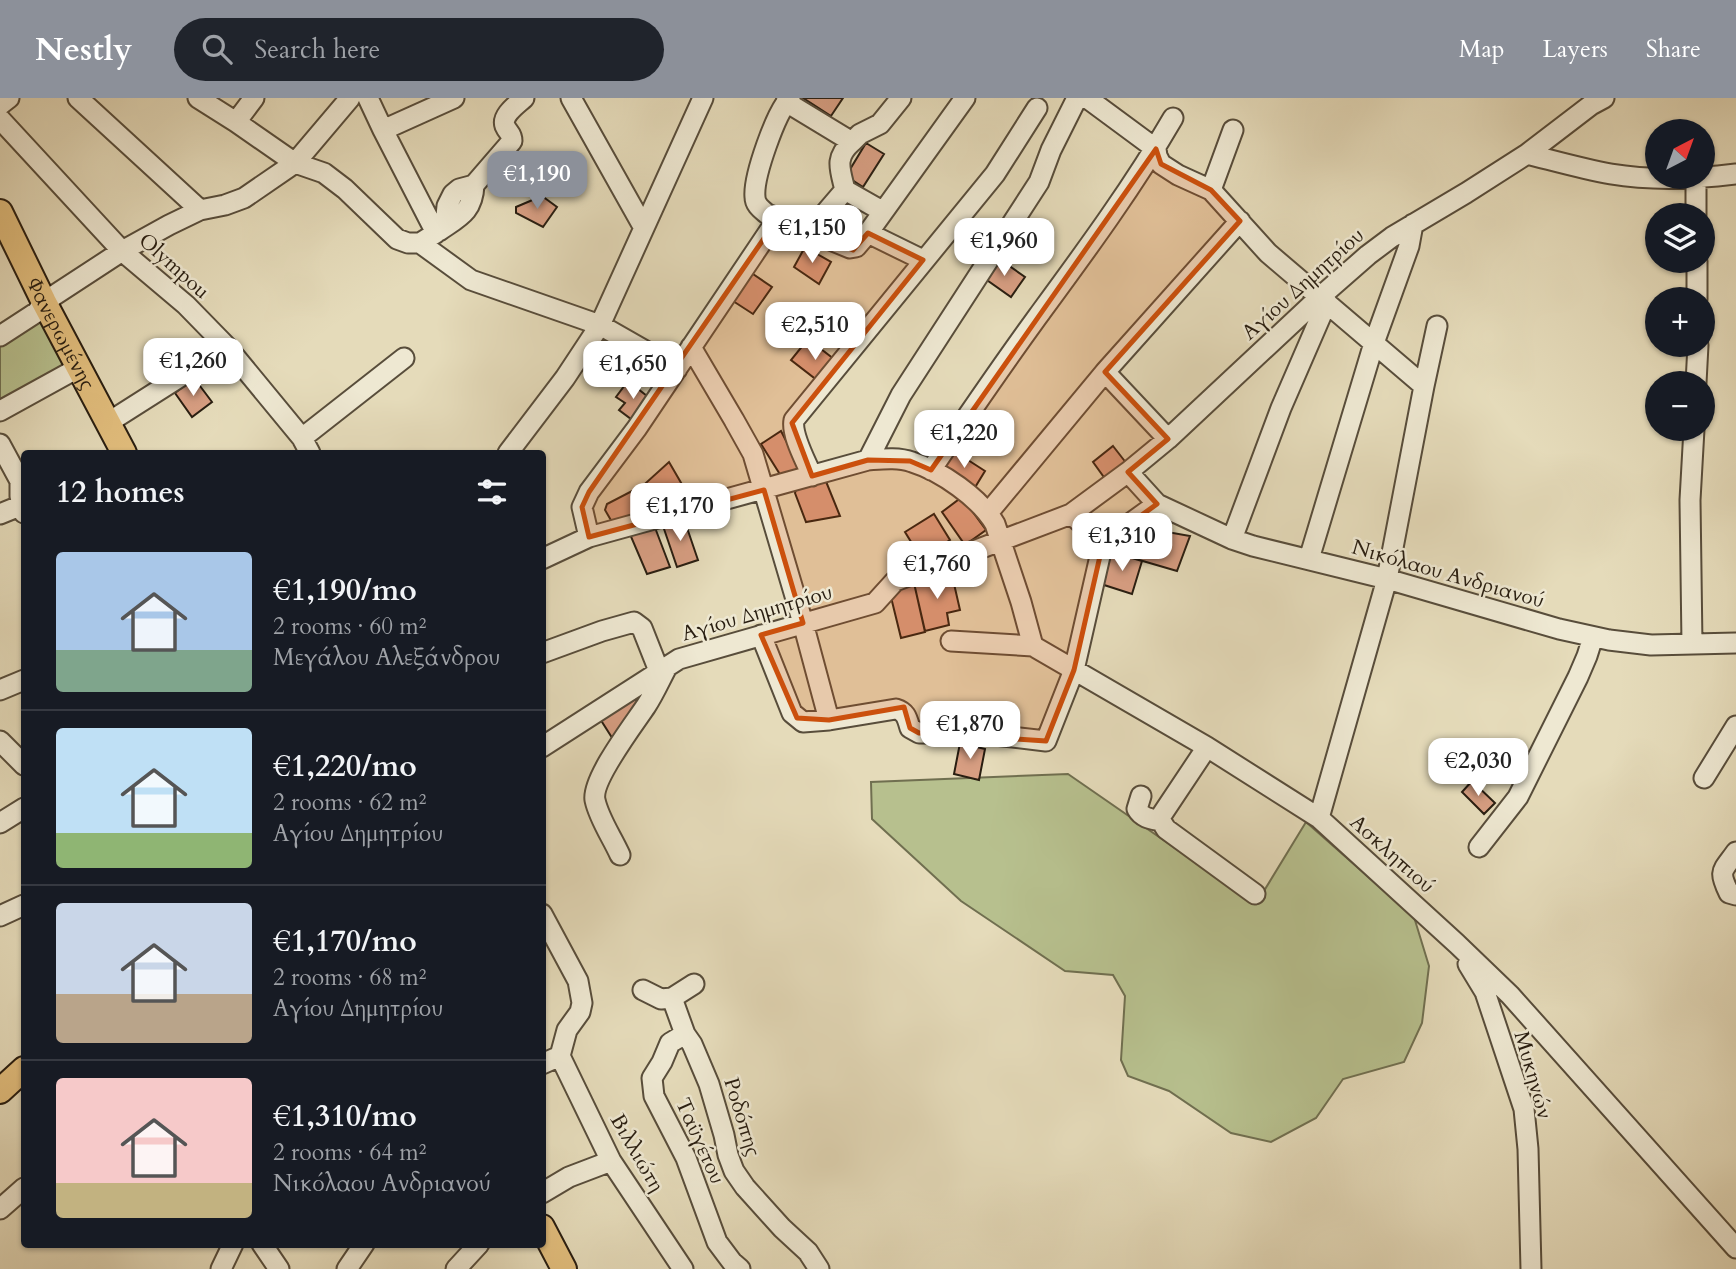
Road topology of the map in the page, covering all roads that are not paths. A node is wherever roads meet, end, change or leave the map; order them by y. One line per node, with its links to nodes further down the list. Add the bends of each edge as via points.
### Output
1 (9, 98): 17 (street)
2 (78, 98): 33 (street)
3 (198, 98): 21 (street)
4 (254, 98): 21 (street)
5 (350, 98): 27 (street)
6 (368, 98): 22 (street)
7 (454, 98): 22 (street)
8 (524, 98): 41 (street, via 504,121 512,141 474,185 463,216)
9 (571, 98): 39 (street)
10 (704, 98): 39 (street)
11 (901, 98): 24 (street, via 880,124)
12 (965, 98): 34 (street)
13 (1077, 98): 66 (street, via 1039,182 901,395)
14 (1087, 98): 25 (street)
15 (788, 100): 24 (street); 36 (street, via 761,162 754,194 759,208)
16 (1594, 100): 26 (street, Αγίου Δημητρίου)
17 (0, 105)
18 (1037, 108): 44 (street, via 995,174)
19 (1173, 118): 25 (street)
20 (0, 119): 43 (street, Olympou)
21 (236, 122): 27 (street)
22 (383, 130): 41 (street)
23 (1233, 130): 32 (street)
24 (852, 142): 31 (street, via 839,162)
25 (1156, 149): 32 (street, via 1161,164); 67 (street)
26 (1527, 153): 30 (street); 38 (street, Αγίου Δημητρίου)
27 (295, 163): 33 (street, via 244,198); 41 (street, via 324,173 397,239 408,243)
28 (1736, 174): 29 (street)
29 (1715, 176)
30 (1645, 177)
31 (845, 190): 34 (street); 40 (street)
32 (1211, 190): 37 (street)
33 (200, 210): 43 (street)
34 (882, 211): 42 (street)
35 (0, 212): 46 (main road, Φανερωμένης)
36 (778, 218): 40 (street); 52 (street)
37 (1240, 221): 45 (street, via 1268,253); 56 (street)
38 (1413, 223): 45 (street, Αγίου Δημητρίου, via 1368,255); 50 (street, via 1406,256)
39 (644, 228): 47 (street)
40 (810, 232): 42 (street, via 850,248)
41 (435, 233): 47 (street, via 454,269 471,280)
42 (868, 233): 44 (street)
43 (122, 251): 46 (street); 51 (street, Olympou)
44 (923, 260): 69 (street, via 794,420 792,426)
45 (1323, 300): 50 (street); 60 (street, Αγίου Δημητρίου); 79 (street)
46 (44, 302): 49 (street, via 37,312); 54 (main road, Φανερωμένης)
47 (600, 325): 55 (street); 65 (street)
48 (1437, 326): 57 (street)
49 (0, 336)
50 (1374, 343): 57 (street); 82 (street)
51 (227, 347): 59 (street); 63 (street, Olympou)
52 (691, 347): 55 (street); 71 (street, via 753,454)
53 (404, 358): 63 (street)
54 (78, 368): 58 (street); 59 (main road, Φανερωμένης)
55 (677, 369): 77 (street, via 589,492 582,506)
56 (1105, 372): 60 (street); 74 (street)
57 (1424, 386): 83 (street)
58 (0, 411)
59 (109, 422): 64 (main road, Φανερωμένης)
60 (1168, 439): 68 (street, Αγίου Δημητρίου)
61 (1692, 441): 89 (street)
62 (0, 444): 70 (street)
63 (306, 446)
64 (123, 450)
65 (510, 450)
66 (868, 460): 67 (street, via 910,461); 69 (street)
67 (931, 470): 74 (street)
68 (1128, 472): 72 (street); 76 (street, Αγίου Δημητρίου)
69 (812, 476): 71 (street)
70 (21, 480)
71 (764, 489): 77 (street); 84 (street)
72 (1157, 504): 79 (street, Νικόλαου Ανδριανού); 80 (street)
73 (21, 509): 75 (street)
74 (988, 513): 78 (street)
75 (0, 514)
76 (1071, 514): 78 (street, Αγίου Δημητρίου); 80 (street)
77 (589, 537): 81 (street)
78 (1001, 540): 84 (street, Αγίου Δημητρίου, via 895,581 875,603); 90 (street)
79 (1232, 540): 82 (street, Νικόλαου Ανδριανού)
80 (1103, 543): 93 (street)
81 (546, 557)
82 (1309, 559): 83 (street, Νικόλαου Ανδριανού)
83 (1387, 579): 86 (street, Νικόλαου Ανδριανού); 105 (street)
84 (803, 623): 85 (street, Αγίου Δημητρίου); 96 (street)
85 (761, 635): 92 (street, Αγίου Δημητρίου, via 679,659); 96 (street, via 792,713 803,722)
86 (1593, 637): 89 (street, Νικόλαου Ανδριανού, via 1651,645); 108 (street, via 1518,797)
87 (951, 641): 90 (street)
88 (1736, 643): 89 (street, Νικόλαου Ανδριανού)
89 (1692, 644)
90 (1033, 646): 93 (street, Ασκληπιού)
91 (546, 652): 92 (street, via 634,622 642,628)
92 (663, 669): 99 (street, Αγίου Δημητρίου); 110 (street, via 648,704 596,787 596,804)
93 (1074, 670): 96 (street, via 1046,741 919,733 896,709); 100 (street, Ασκληπιού)
94 (21, 681): 95 (street)
95 (0, 690)
96 (829, 720)
97 (1736, 726): 102 (street)
98 (0, 741): 101 (street)
99 (546, 744)
100 (1207, 747): 105 (street, Ασκληπιού); 106 (street)
101 (21, 762)
102 (1704, 778)
103 (1141, 796): 106 (street, via 1136,809 1140,814)
104 (21, 809): 107 (street)
105 (1319, 818): 116 (street, Ασκληπιού)
106 (1161, 821): 111 (street)
107 (0, 823)
108 (1479, 847)
109 (1736, 852): 112 (street, via 1722,877 1728,893)
110 (620, 855)
111 (1255, 894)
112 (1736, 895)
113 (21, 906): 114 (street)
114 (0, 916)
115 (546, 921): 121 (street, via 578,981 582,1003)
116 (1457, 944): 133 (street, Ασκληπιού, via 1510,995); 142 (street, Μυκηνών, via 1485,992 1524,1109)
117 (694, 984): 119 (street)
118 (643, 990): 119 (street, via 661,999)
119 (672, 998): 120 (street, Ροδόπης)
120 (685, 1034): 140 (street, Ταϋγέτου, via 670,1043 652,1078 654,1096 686,1158 717,1242); 141 (street, Ροδόπης, via 709,1084 734,1171)
121 (551, 1060): 124 (street, Βιλλιώτη)
122 (21, 1072): 123 (main road)
123 (0, 1091)
124 (611, 1161): 126 (street); 139 (street, Βιλλιώτη)
125 (21, 1191): 127 (street)
126 (546, 1191)
127 (0, 1209)
128 (546, 1235): 138 (main road)
129 (231, 1248): 134 (street)
130 (265, 1248): 135 (street)
131 (361, 1248): 136 (street)
132 (475, 1248): 137 (street)
133 (1736, 1248)
134 (220, 1269)
135 (279, 1269)
136 (347, 1269)
137 (456, 1269)
138 (564, 1269)
139 (684, 1269)
140 (740, 1269)
141 (819, 1269)
142 (1531, 1269)

